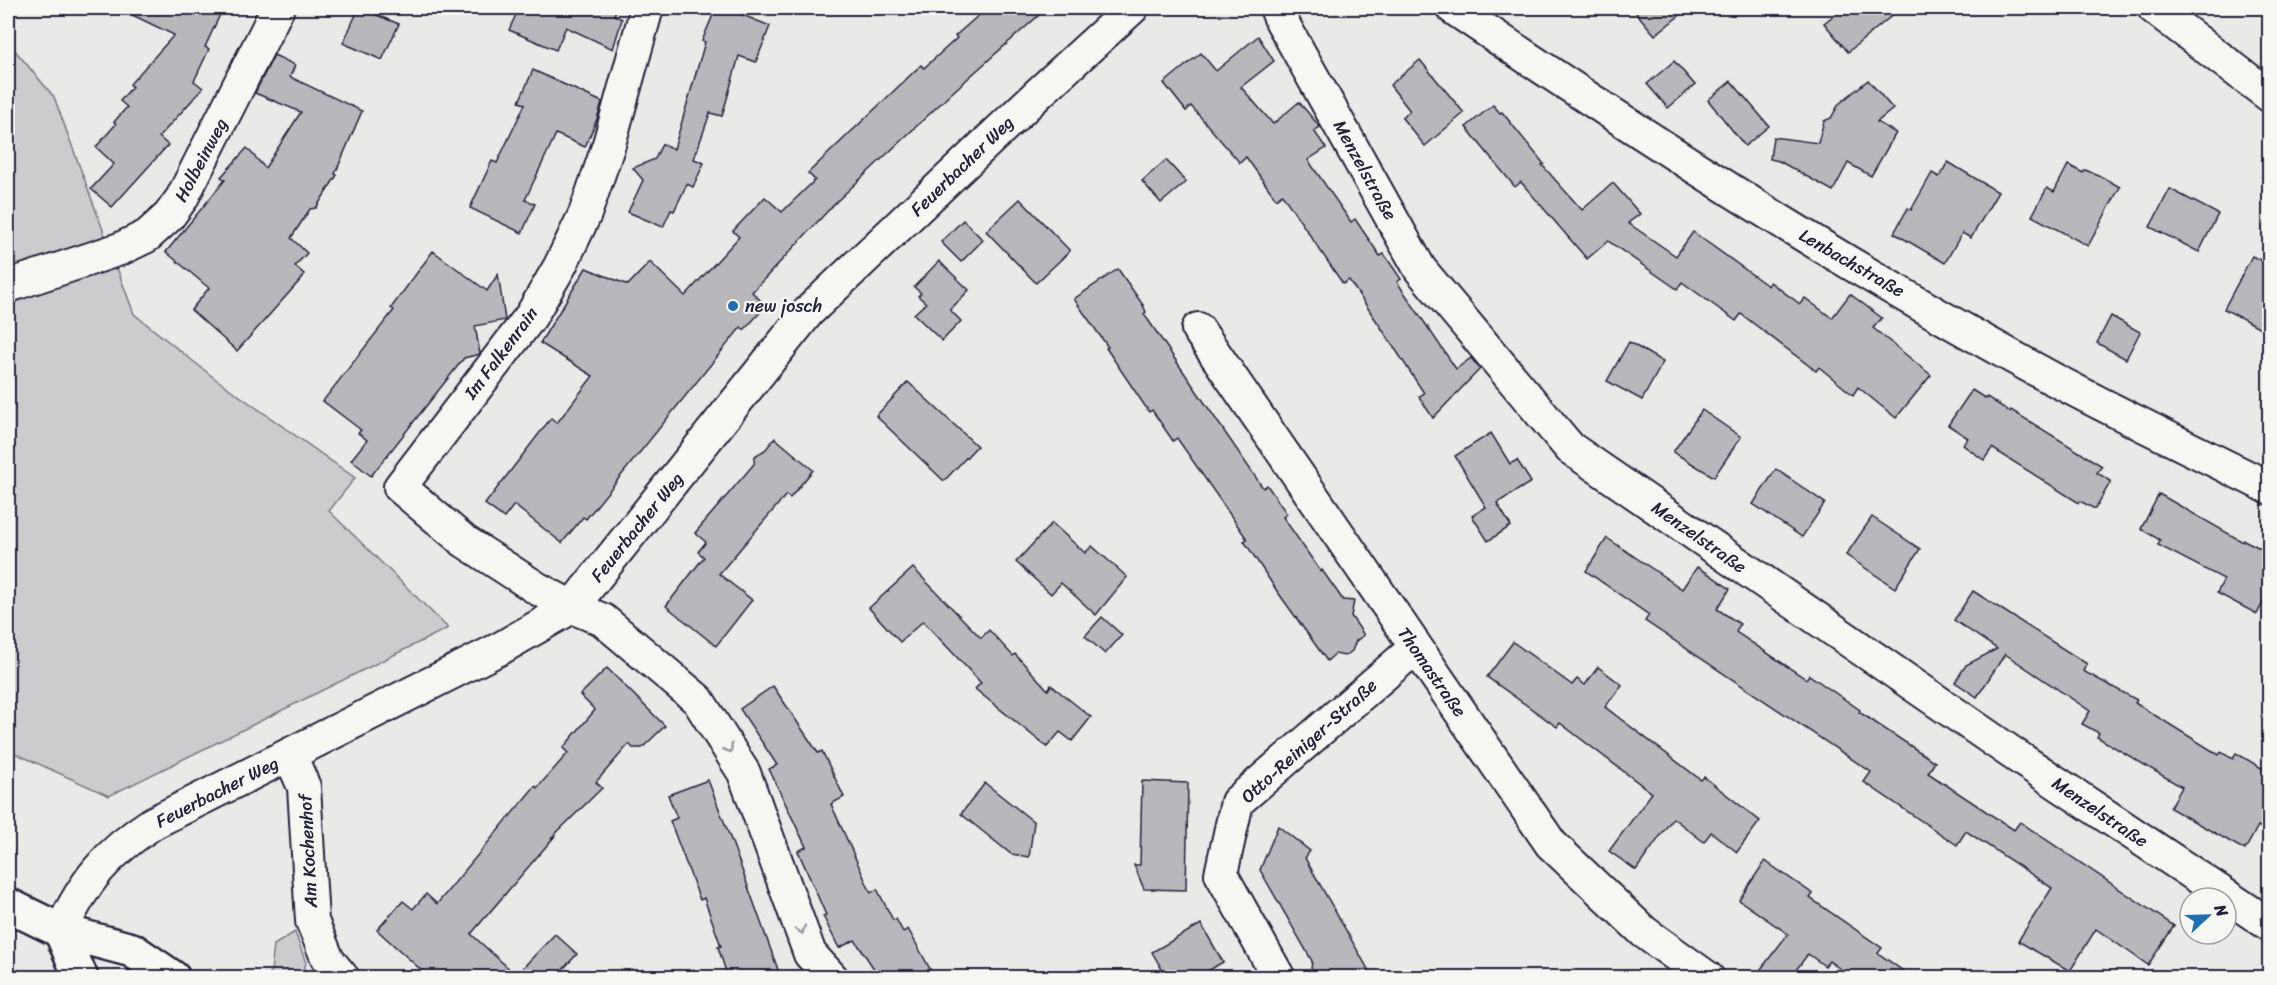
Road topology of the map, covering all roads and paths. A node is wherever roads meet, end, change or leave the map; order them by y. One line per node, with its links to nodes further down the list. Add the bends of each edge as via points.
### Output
1 (278, 8): 8 (street, Holbeinweg, via 182,198 169,216 147,236 120,249)
2 (647, 8): 11 (street, Im Falkenrain, via 609,144 585,214 560,266 531,316 400,487 464,541)
3 (1132, 8): 11 (street, Feuerbacher Weg, via 808,312)
4 (1276, 8): 15 (street, Menzelstraße, via 1420,269 1570,448)
5 (1453, 8): 10 (street, Lenbachstraße, via 1818,244 2057,381)
6 (2154, 8): 7 (street)
7 (2270, 96)
8 (8, 286)
9 (1198, 329): 12 (street, Thomastraße)
10 (2270, 488)
11 (572, 607): 13 (street, Feuerbacher Weg, via 501,648); 20 (street, one-way to 20, via 603,620 698,700 744,773 810,954)
12 (1415, 648): 21 (street, Otto-Reiniger-Straße, via 1238,802 1221,874); 22 (street, Thomastraße, via 1551,844 1644,933)
13 (290, 755): 16 (street, Feuerbacher Weg, via 130,838 87,881); 19 (street, Am Kochenhof, via 304,787 312,921 328,960)
14 (8, 905): 16 (main road)
15 (2270, 925)
16 (61, 931): 17 (main road); 18 (main road, via 132,950)
17 (81, 978)
18 (173, 978)
19 (343, 978)
20 (832, 978)
21 (1279, 978)
22 (1708, 978)

